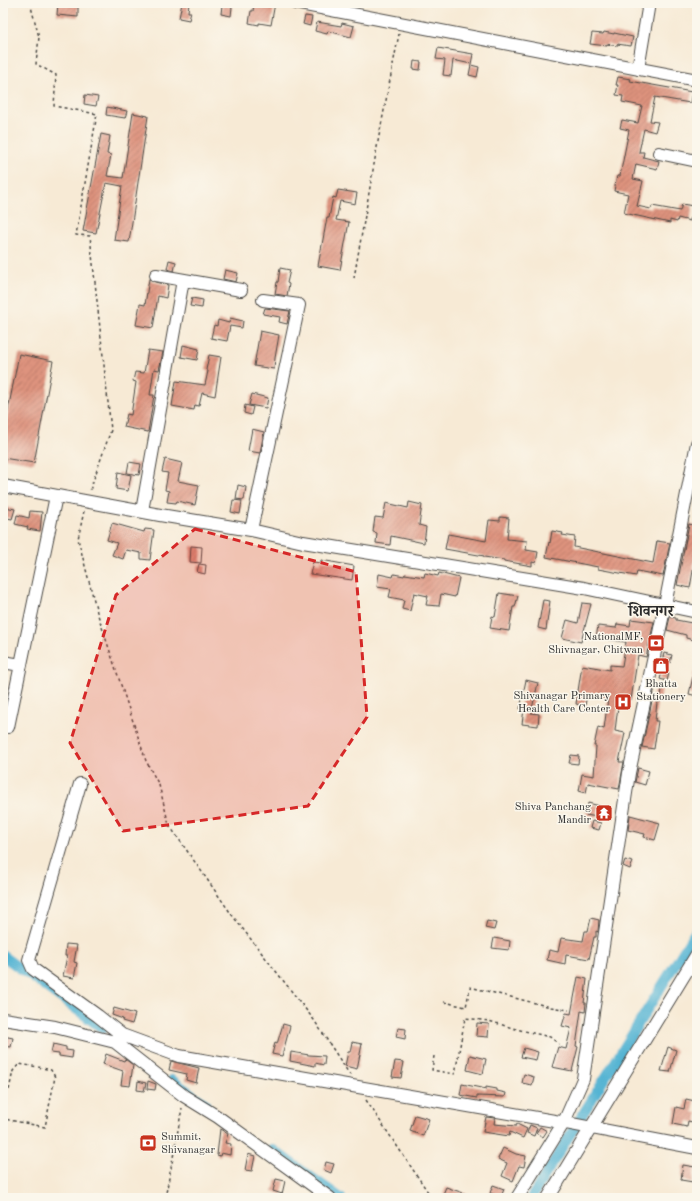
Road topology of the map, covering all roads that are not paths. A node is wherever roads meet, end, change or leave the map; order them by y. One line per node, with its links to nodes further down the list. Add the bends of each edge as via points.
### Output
1 (295, 3): 3 (street)
2 (649, 3): 3 (street)
3 (638, 69): 4 (street)
4 (697, 80)
5 (660, 154): 6 (street)
6 (697, 161)
7 (156, 275): 8 (street)
8 (183, 280): 9 (street); 14 (street)
9 (241, 290)
10 (263, 300): 15 (street, via 300,305)
11 (697, 443): 16 (street)
12 (3, 486): 13 (street)
13 (56, 496): 14 (street); 19 (street)
14 (142, 511): 15 (street)
15 (251, 530): 16 (street, via 303,542 577,587)
16 (665, 605): 17 (street); 25 (street, via 629,773 583,1079)
17 (697, 612)
18 (3, 662): 19 (street)
19 (21, 665): 20 (street, via 8,727)
20 (3, 726)
21 (80, 784): 24 (street, via 29,960 33,970 98,1016)
22 (697, 954): 26 (street)
23 (3, 1019): 24 (street)
24 (119, 1039): 25 (street, via 179,1056); 28 (street, via 184,1096 218,1117)
25 (565, 1123): 26 (street); 29 (street)
26 (587, 1127): 27 (street); 30 (street)
27 (697, 1148)
28 (330, 1198)
29 (517, 1198)
30 (548, 1198)

